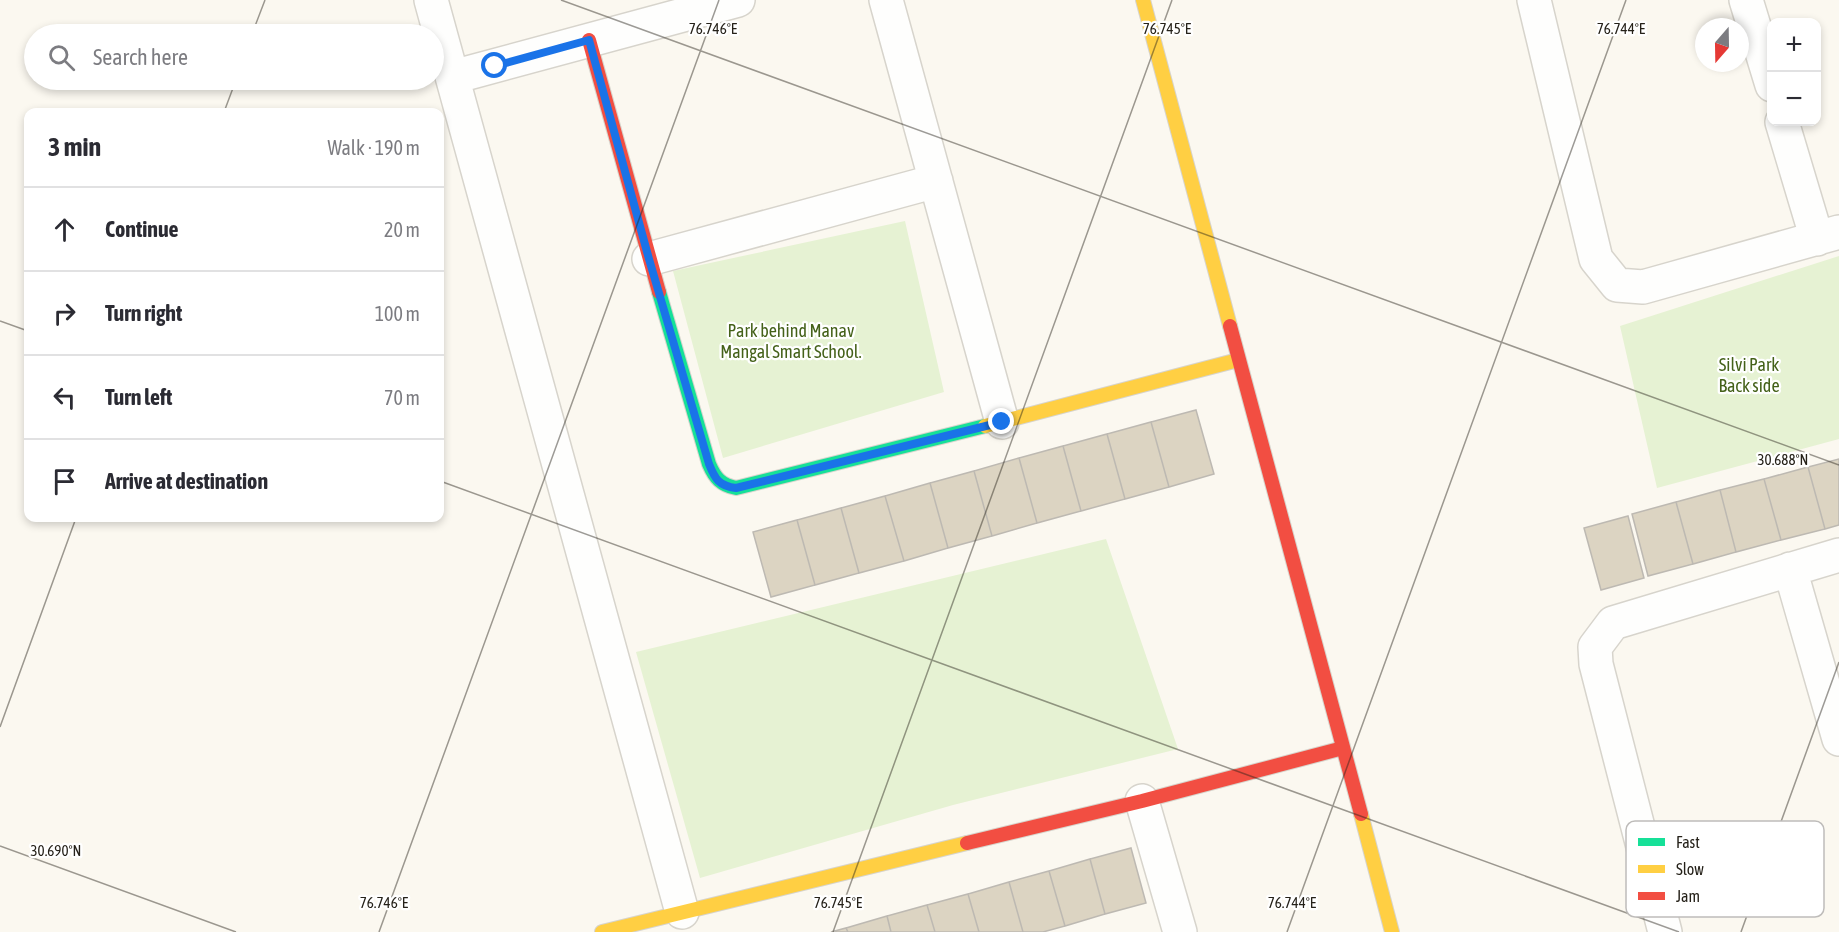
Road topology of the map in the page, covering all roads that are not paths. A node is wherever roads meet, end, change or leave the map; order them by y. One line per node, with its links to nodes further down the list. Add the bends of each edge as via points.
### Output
1 (431, 0): 7 (street)
2 (738, 0): 8 (street)
3 (886, 0): 13 (street)
4 (1143, 0): 16 (street)
5 (1534, 0): 14 (street, via 1596,259 1617,285 1643,287)
6 (1746, 0): 10 (street)
7 (438, 24)
8 (589, 40): 11 (street); 15 (street)
9 (444, 46): 11 (street)
10 (1768, 72)
11 (453, 77): 24 (street)
12 (1784, 126): 14 (street)
13 (936, 182): 15 (street); 17 (street)
14 (1828, 235)
15 (649, 259): 17 (street, via 709,464 716,481 726,487 736,488)
16 (1238, 360): 17 (street); 21 (street)
17 (1002, 422)
18 (1839, 555): 19 (street)
19 (1790, 569): 20 (street); 23 (street, via 1613,624 1595,647)
20 (1839, 739)
21 (1343, 748): 22 (street); 28 (street)
22 (1142, 801): 24 (street); 27 (street)
23 (1636, 821)
24 (682, 912): 26 (street)
25 (1661, 917): 29 (street)
26 (602, 932)
27 (1180, 932)
28 (1392, 932)
29 (1665, 932)

